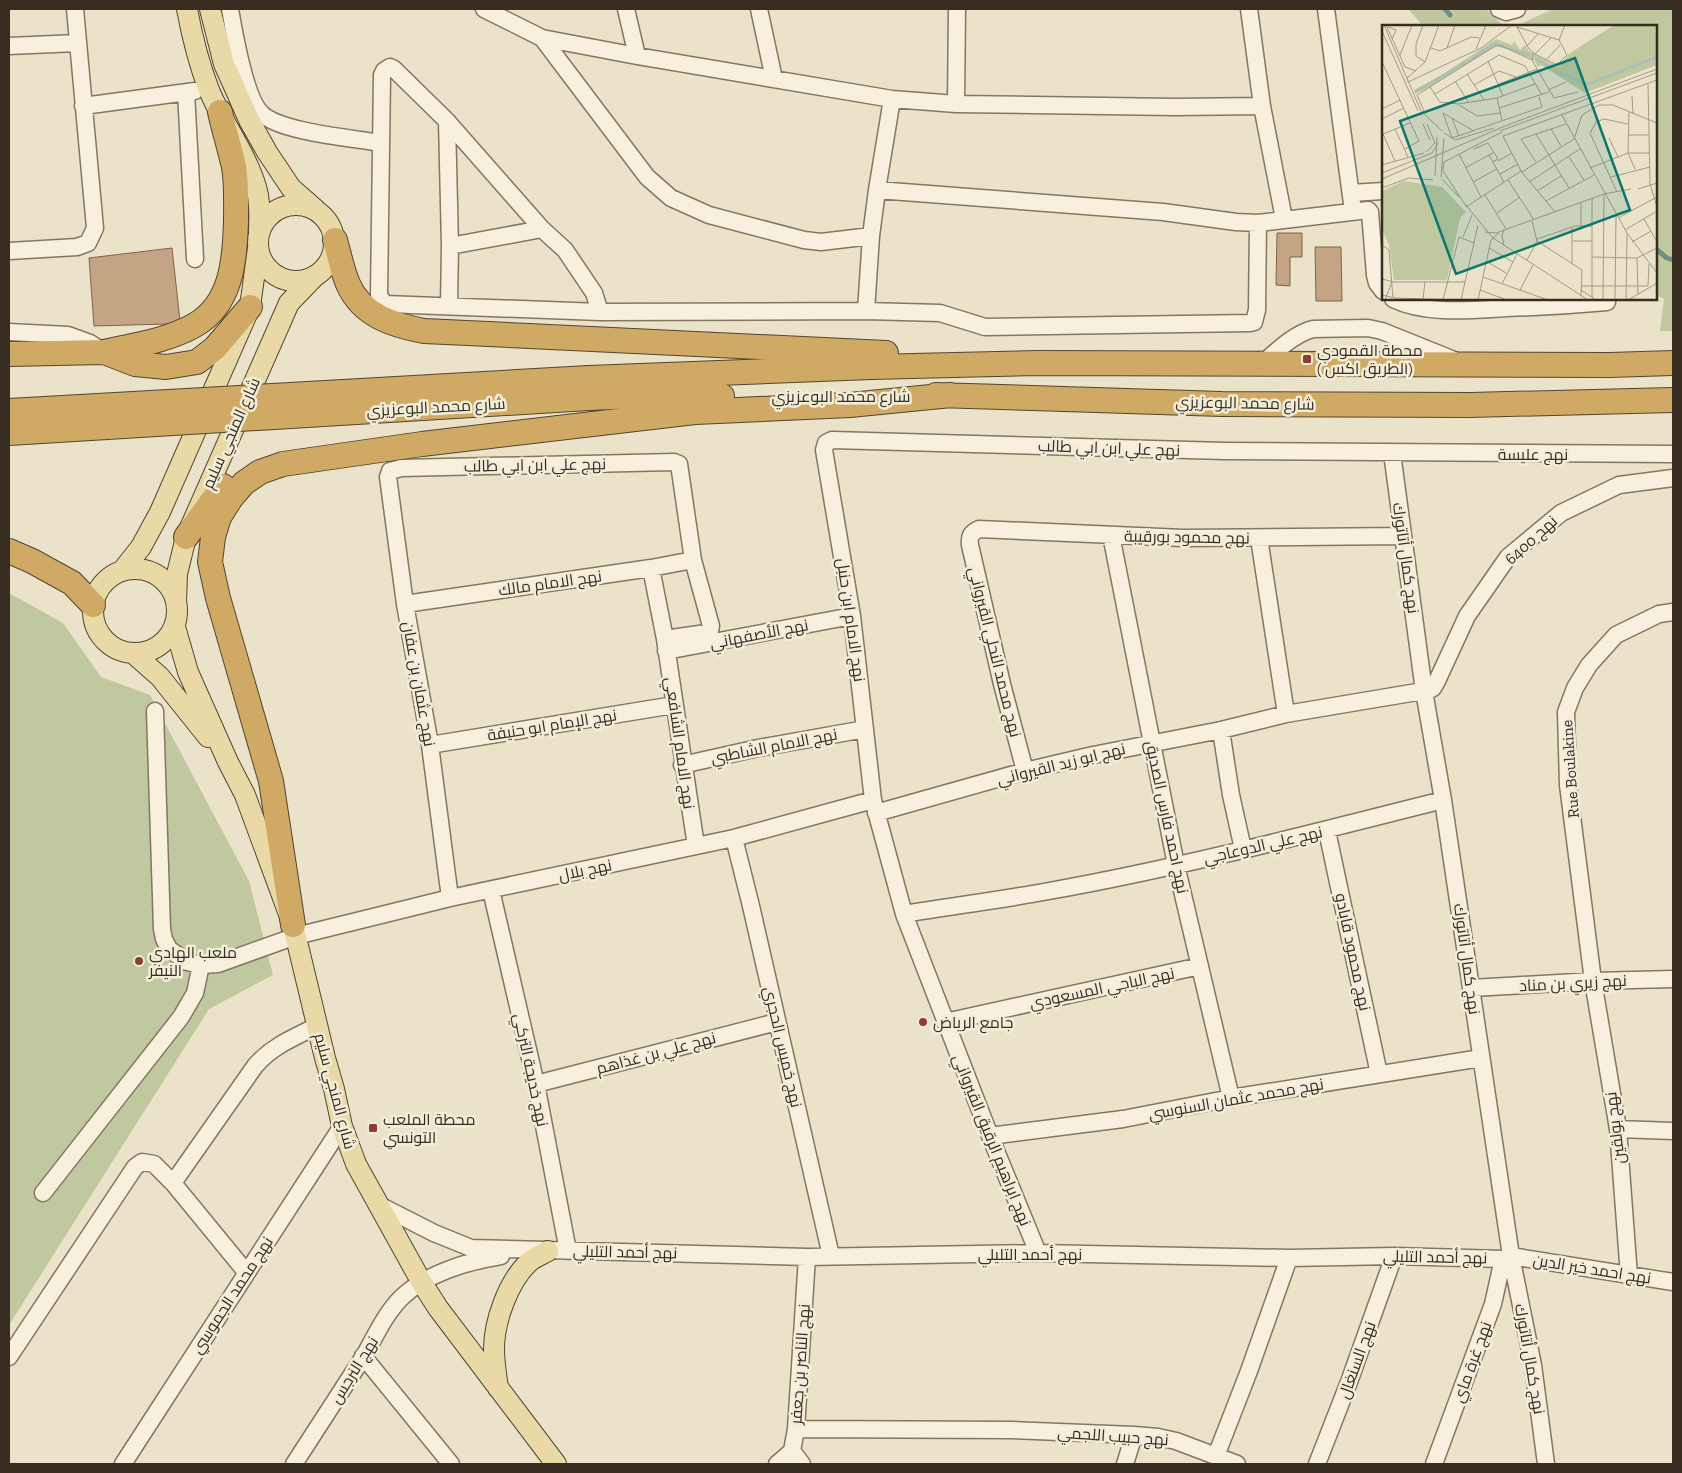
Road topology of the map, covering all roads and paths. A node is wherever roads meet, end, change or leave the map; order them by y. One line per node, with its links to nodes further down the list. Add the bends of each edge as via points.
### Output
1 (75, 9): 14 (street)
2 (187, 9): 18 (main road, شارع المنجي سليم)
3 (210, 9): 31 (main road, via 224,64 249,120 291,188)
4 (230, 9): 26 (street, via 237,48 253,102 262,114 277,124 294,129)
5 (484, 9): 13 (street)
6 (626, 9): 16 (street)
7 (759, 9): 17 (street)
8 (957, 9): 21 (street)
9 (1249, 9): 23 (street)
10 (1326, 9): 29 (street)
11 (1499, 9): 12 (street, via 1506,12)
12 (1517, 9)
13 (542, 38): 16 (street); 35 (street, via 647,177 671,198 709,215 804,240 821,242)
14 (78, 43): 15 (street); 22 (street)
15 (9, 46)
16 (636, 56): 17 (street)
17 (774, 79): 20 (street)
18 (209, 89): 19 (street); 24 (main road, شارع المنجي سليم)
19 (186, 92): 22 (street); 40 (street)
20 (892, 99): 21 (street); 27 (street)
21 (956, 104): 23 (street)
22 (83, 106): 39 (street, via 95,228 88,243 77,247)
23 (1262, 106): 32 (street)
24 (220, 112): 37 (main road, شارع المنجي سليم, via 256,187); 50 (highway, via 234,168 236,197 235,250 226,290 212,311 174,336)
25 (447, 121): 26 (street, via 390,67 382,74); 34 (street); 38 (street)
26 (380, 143): 45 (street, via 380,300 384,304)
27 (877, 190): 33 (street, via 1163,212); 35 (street)
28 (1382, 191): 29 (street)
29 (1351, 193): 30 (street)
30 (1353, 211): 32 (street); 42 (street, via 1370,211 1375,275)
31 (319, 212): 36 (main road, via 327,220); 37 (main road, شارع المنجي سليم, via 308,206 284,207 264,222)
32 (1284, 219): 33 (street)
33 (1258, 223): 47 (street, via 1257,310 1254,322 1250,323 985,327 940,313)
34 (542, 229): 38 (street); 48 (street, via 565,250 594,293)
35 (871, 236): 47 (street)
36 (335, 240): 41 (main road, شارع المنجي سليم, via 330,261); 52 (highway, via 348,284 356,299 384,320 424,331)
37 (259, 241): 41 (main road, شارع المنجي سليم, via 262,260 280,278 304,281); 46 (main road, شارع المنجي سليم)
38 (450, 246): 45 (street)
39 (9, 251)
40 (195, 259)
41 (315, 276): 70 (main road, شارع المنجي سليم, via 289,303)
42 (1382, 290)
43 (1396, 300): 44 (street, via 1418,308 1469,310)
44 (1607, 302)
45 (449, 305): 48 (street)
46 (250, 306): 50 (highway, via 215,348 197,362 166,367 135,364); 75 (main road, شارع المنجي سليم, via 160,512 141,548)
47 (866, 311): 48 (street)
48 (600, 312)
49 (9, 332): 50 (street, via 68,335)
50 (104, 352): 51 (highway)
51 (9, 354)
52 (1037, 363): 53 (highway, شارع محمد البوعزيزي); 56 (highway, شارع محمد البوعزيزي, via 871,367)
53 (1263, 363): 55 (highway, شارع محمد البوعزيزي); 55 (street, via 1307,330 1368,328 1382,330)
54 (1673, 363): 55 (highway, شارع محمد البوعزيزي)
55 (1463, 364)
56 (589, 388): 57 (highway, شارع محمد البوعزيزي, via 643,396); 59 (highway, شارع محمد البوعزيزي, bridge); 60 (highway, شارع محمد البوعزيزي, bridge)
57 (951, 396): 58 (highway, شارع محمد البوعزيزي, via 1222,404 1470,405); 62 (highway, via 850,405 695,412)
58 (1673, 400)
59 (9, 411)
60 (9, 433)
61 (826, 443): 63 (street, نهج علي ابن ابي طالب, via 832,440); 80 (street, نهج الامام ابن حنبل, via 824,450)
62 (422, 444): 70 (highway, via 308,448 257,461 220,488); 105 (highway, via 282,464 260,472 231,498 212,537 210,562 218,598 271,781)
63 (1392, 453): 64 (street, نهج عليسة); 69 (street, نهج كمال أتاتورك)
64 (1673, 454)
65 (390, 471): 73 (street, نهج علي ابن ابي طالب, via 401,468 674,462 679,464); 77 (street, نهج عثمان بن عفان, via 388,477)
66 (1673, 478): 84 (street, نهج 6400, via 1619,485 1577,505 1561,513 1508,557 1467,616 1433,688)
67 (972, 532): 68 (street, نهج محمود بورقيبة, via 979,529); 94 (street, نهج محمد النحلي القيرواني, via 970,545)
68 (1111, 535): 71 (street, نهج محمود بورقيبة); 90 (street, نهج احمد فارس الصديق)
69 (1403, 536): 71 (street, نهج محمود بورقيبة); 84 (street, نهج كمال أتاتورك)
70 (186, 537): 76 (main road, شارع المنجي سليم, via 177,574)
71 (1259, 538): 87 (street)
72 (9, 551): 78 (highway, via 72,583)
73 (694, 560): 74 (street, نهج الامام مالك); 82 (street, via 710,631)
74 (651, 568): 77 (street, نهج الامام مالك); 82 (street, نهج الامام الشافعي)
75 (122, 571): 76 (main road, via 150,572 171,589); 78 (main road, شارع المنجي سليم, via 103,584)
76 (176, 602): 81 (main road, شارع المنجي سليم)
77 (406, 604): 91 (street, نهج عثمان بن عفان)
78 (93, 605): 83 (main road, شارع المنجي سليم, via 93,619 98,632 107,643)
79 (1673, 612): 109 (street, Rue Boulakine, via 1659,614 1616,635 1589,665 1566,712 1568,785)
80 (852, 616): 82 (street, نهج الأصفهاني); 88 (street, نهج الامام ابن حنبل)
81 (174, 627): 83 (main road, via 158,647); 92 (main road, شارع المنجي سليم, via 188,672)
82 (665, 645): 85 (street, نهج الامام الشافعي)
83 (133, 654): 92 (main road, شارع المنجي سليم, via 160,676)
84 (1424, 691): 87 (street, نهج ابو زيد القيرواني); 95 (street, نهج كمال أتاتورك)
85 (674, 705): 91 (street, نهج الإمام ابو حنيفة); 93 (street, نهج الامام الشافعي)
86 (155, 711): 106 (street, via 162,929 169,949 187,962)
87 (1286, 714): 89 (street, نهج ابو زيد القيرواني)
88 (865, 729): 93 (street, نهج الامام الشاطبي); 96 (street, نهج الامام ابن حنبل)
89 (1222, 730): 90 (street, نهج ابو زيد القيرواني); 100 (street)
90 (1151, 742): 94 (street, نهج ابو زيد القيرواني); 101 (street, نهج احمد فارس الصديق)
91 (430, 745): 103 (street, نهج عثمان بن عفان)
92 (228, 762): 105 (main road, شارع المنجي سليم, via 245,794)
93 (682, 765): 99 (street, نهج الامام الشافعي)
94 (1025, 771): 96 (street, نهج ابو زيد القيرواني)
95 (1444, 800): 97 (street, نهج علي الدوعاجي); 110 (street, نهج كمال أتاتورك)
96 (875, 807): 98 (street, نهج بلال); 104 (street, نهج ابراهيم الرقيق القيرواني)
97 (1326, 831): 100 (street, نهج علي الدوعاجي); 115 (street, نهج محمود قابادو)
98 (734, 838): 99 (street, نهج بلال); 111 (street, نهج خميس الحجري)
99 (696, 846): 102 (street, نهج بلال)
100 (1243, 850): 101 (street, نهج علي الدوعاجي)
101 (1176, 865): 104 (street, نهج علي الدوعاجي, via 1049,891); 107 (street, نهج احمد فارس الصديق)
102 (491, 890): 103 (street, نهج بلال); 116 (street, نهج خديجة التركي)
103 (450, 898): 105 (street, نهج بلال)
104 (904, 914): 112 (street, نهج ابراهيم الرقيق القيرواني)
105 (295, 930): 106 (street, نهج بلال, via 218,964); 113 (main road, شارع المنجي سليم)
106 (200, 965): 123 (street, via 195,993 182,1017)
107 (1200, 966): 112 (street, نهج الباجي المسعودي); 117 (street, نهج احمد فارس الصديق)
108 (1673, 979): 109 (street, نهج زيري بن مناد)
109 (1593, 981): 110 (street, نهج زيري بن مناد); 119 (street, نهج بولقين)
110 (1472, 988): 114 (street, نهج كمال أتاتورك)
111 (777, 1022): 116 (street, نهج علي بن غذاهم); 128 (street, نهج خميس الحجري)
112 (945, 1022): 121 (street, نهج ابراهيم الرقيق القيرواني)
113 (317, 1026): 118 (main road, شارع المنجي سليم); 122 (street, via 264,1055)
114 (1481, 1058): 115 (street, نهج محمد عثمان السنوسي); 131 (street, نهج كمال أتاتورك)
115 (1380, 1074): 117 (street, نهج محمد عثمان السنوسي)
116 (536, 1084): 126 (street, نهج خديجة التركي)
117 (1231, 1098): 121 (street, نهج محمد عثمان السنوسي, via 1122,1119)
118 (342, 1126): 124 (main road, شارع المنجي سليم, via 356,1164); 133 (street, نهج محمد الجموسي)
119 (1618, 1129): 120 (street); 134 (street, نهج بولقين)
120 (1673, 1131)
121 (990, 1136): 127 (street, نهج ابراهيم الرقيق القيرواني)
122 (173, 1182): 133 (street); 138 (street, via 149,1162 135,1167)
123 (43, 1193)
124 (377, 1204): 125 (street, نهج أحمد التليلي, via 471,1248); 136 (main road, شارع المنجي سليم)
125 (548, 1251): 126 (street, نهج أحمد التليلي); 136 (street, نهج أحمد التليلي, via 465,1263); 139 (main road, via 528,1263 508,1291 494,1347)
126 (568, 1251): 130 (street, نهج أحمد التليلي)
127 (1038, 1253): 128 (street, نهج أحمد التليلي); 132 (street, نهج أحمد التليلي)
128 (831, 1256): 130 (street, نهج أحمد التليلي)
129 (1394, 1256): 131 (street, نهج أحمد التليلي); 132 (street, نهج أحمد التليلي); 151 (street, نهج السنغال)
130 (807, 1257): 140 (street, نهج الناصر بن جعفر)
131 (1507, 1257): 134 (street, نهج احمد خير الدين); 152 (street, نهج غرة ماي); 153 (street, نهج كمال أتاتورك, via 1533,1365)
132 (1289, 1258): 142 (street)
133 (246, 1272): 145 (street, نهج محمد الجموسي)
134 (1629, 1276): 135 (street, نهج احمد خير الدين)
135 (1673, 1282)
136 (422, 1283): 137 (street, نهج النرجس, via 401,1298); 139 (main road, شارع المنجي سليم)
137 (364, 1356): 144 (street, نهج النرجس); 146 (street)
138 (9, 1357)
139 (498, 1388): 147 (main road, شارع المنجي سليم)
140 (796, 1429): 141 (street, نهج حبيب اللجمي, via 1012,1430); 143 (street, نهج الناصر بن جعفر)
141 (1134, 1435): 142 (street, نهج حبيب اللجمي, via 1176,1441); 149 (street)
142 (1216, 1456): 150 (street, نهج حبيب اللجمي)
143 (797, 1458): 148 (street, نهج الناصر بن جعفر)
144 (296, 1463)
145 (123, 1464)
146 (451, 1464)
147 (556, 1464)
148 (777, 1464)
149 (1125, 1464)
150 (1237, 1464)
151 (1318, 1464)
152 (1434, 1464)
153 (1545, 1464)

